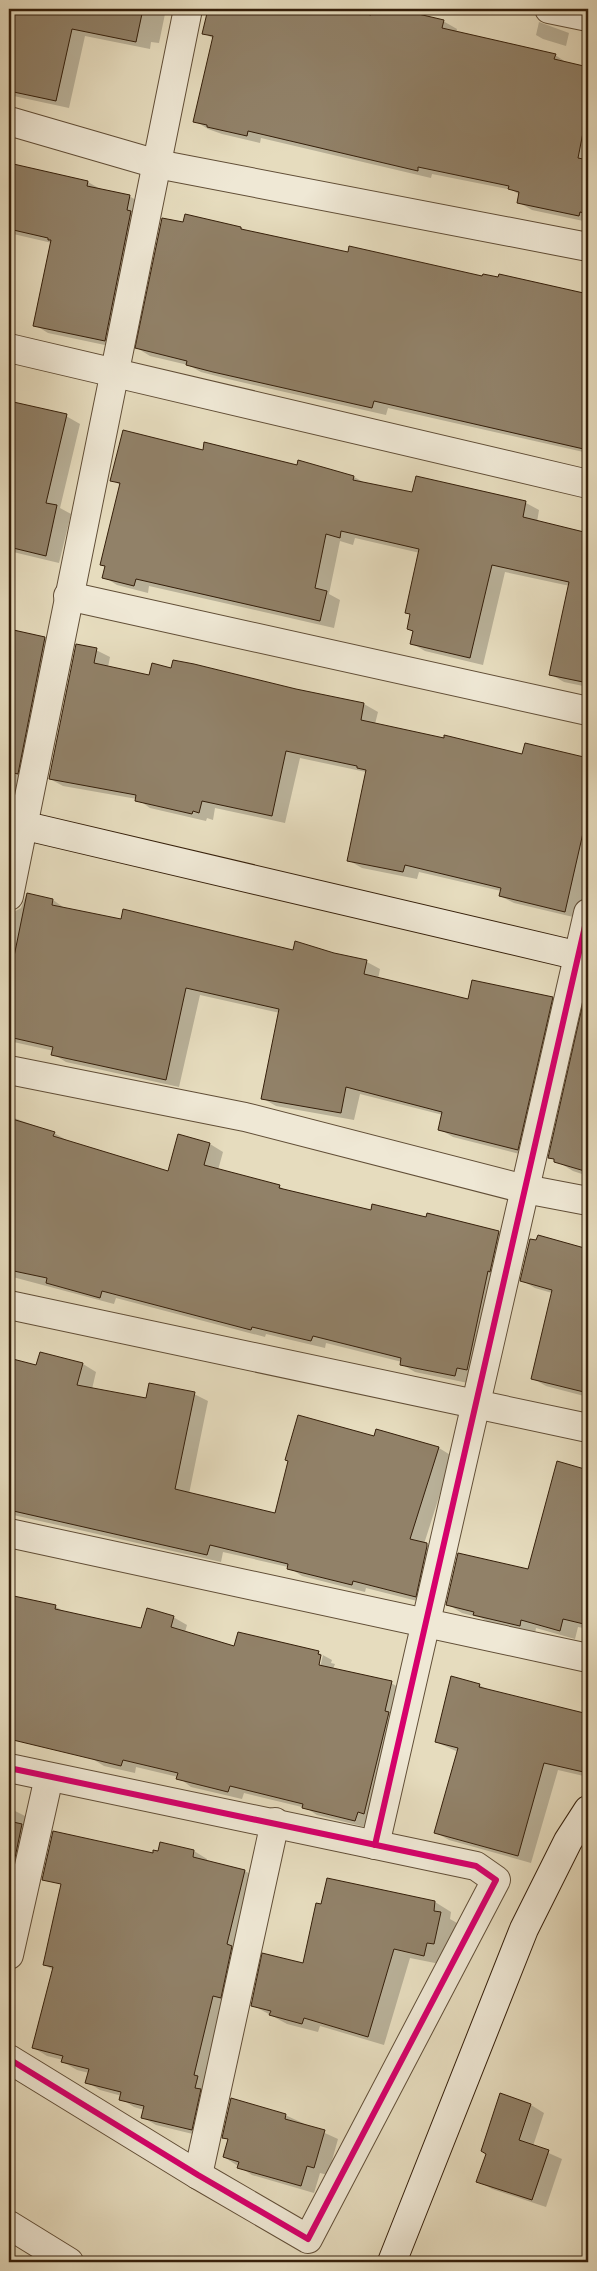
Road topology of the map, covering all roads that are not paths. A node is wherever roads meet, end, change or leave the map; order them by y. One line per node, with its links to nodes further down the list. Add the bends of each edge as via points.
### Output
1 (188, 9): 5 (street)
2 (549, 9): 3 (street)
3 (588, 17)
4 (9, 121): 5 (street)
5 (157, 164): 6 (street); 8 (street)
6 (588, 247)
7 (9, 348): 8 (street)
8 (114, 372): 9 (street); 10 (street)
9 (588, 484)
10 (68, 596): 11 (street); 12 (street)
11 (588, 711)
12 (16, 824): 13 (street); 15 (street)
13 (9, 896)
14 (588, 914): 15 (street)
15 (583, 957): 17 (street)
16 (9, 1070): 17 (street, via 245,1117)
17 (525, 1189): 18 (street); 20 (street)
18 (588, 1201)
19 (9, 1305): 20 (street)
20 (476, 1404): 21 (street); 23 (street)
21 (588, 1428)
22 (9, 1533): 23 (street)
23 (425, 1624): 24 (street); 29 (street)
24 (588, 1658)
25 (9, 1768): 26 (street)
26 (49, 1777): 28 (street); 30 (street)
27 (588, 1810): 35 (street, via 568,1841 524,1929)
28 (274, 1822): 29 (street); 32 (street)
29 (375, 1845): 32 (street, via 476,1866 496,1880 308,2239)
30 (9, 1955)
31 (9, 2059): 32 (street)
32 (198, 2175)
33 (9, 2225): 34 (street)
34 (68, 2262)
35 (392, 2262)

